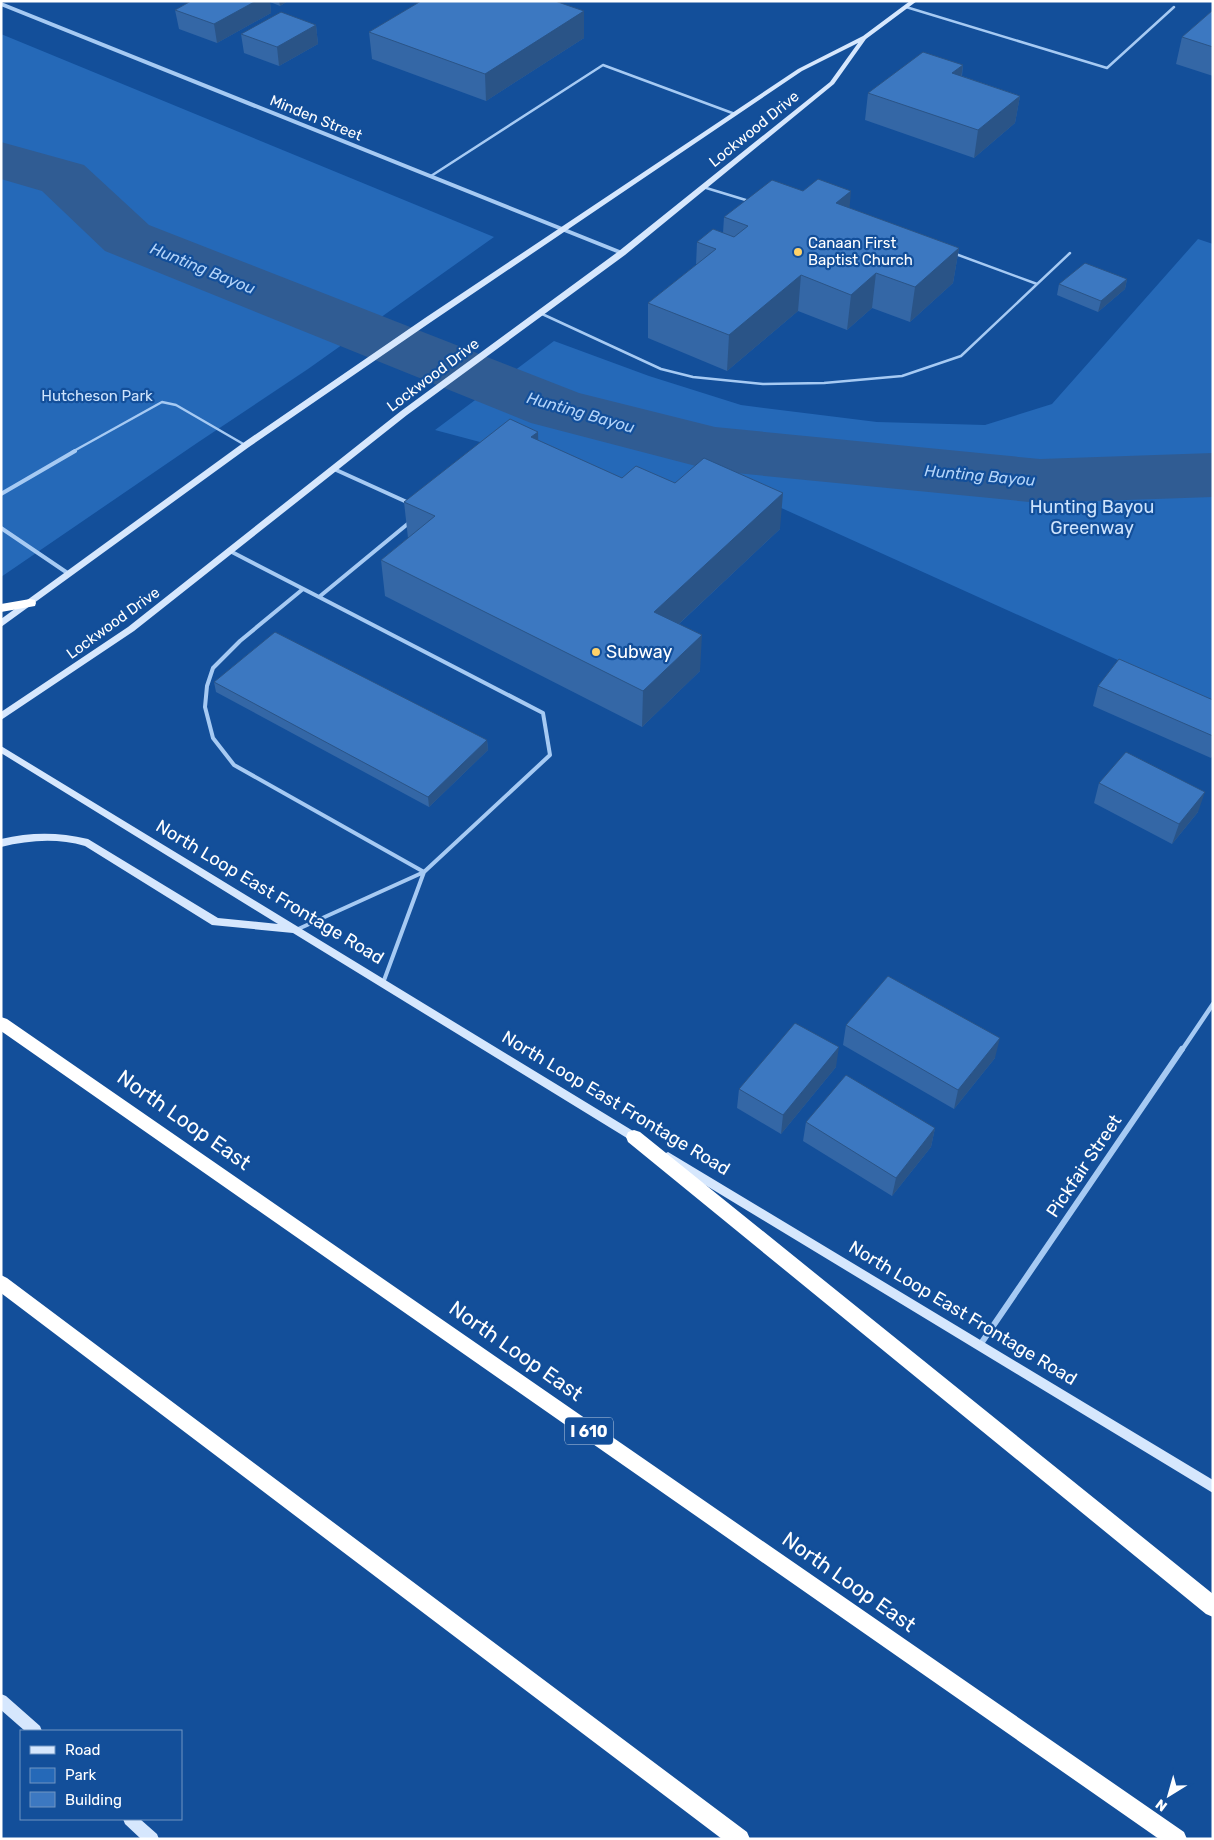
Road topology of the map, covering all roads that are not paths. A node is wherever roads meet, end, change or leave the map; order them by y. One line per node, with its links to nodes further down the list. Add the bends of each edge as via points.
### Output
1 (914, 1): 3 (main road, Lockwood Drive)
2 (1, 4): 7 (street, Minden Street)
3 (906, 7): 4 (lane, via 1107,68); 5 (main road, Lockwood Drive)
4 (1174, 7)
5 (865, 37): 6 (main road, Lockwood Drive, via 800,70); 8 (main road, Lockwood Drive, via 832,83)
6 (735, 114): 7 (lane, via 603,66); 10 (main road, Lockwood Drive)
7 (431, 176): 10 (street, Minden Street)
8 (703, 187): 9 (lane); 12 (main road, Lockwood Drive)
9 (752, 202)
10 (563, 229): 12 (street, Minden Street); 16 (main road, Lockwood Drive)
11 (946, 250): 14 (lane)
12 (622, 253): 15 (main road, Lockwood Drive)
13 (1070, 253): 14 (lane)
14 (1037, 284): 15 (lane, via 962,356 902,376 824,383 763,384 693,377 661,369)
15 (540, 313): 17 (main road, Lockwood Drive)
16 (246, 446): 18 (lane, via 176,405 162,402); 23 (main road, Lockwood Drive)
17 (334, 469): 19 (lane); 22 (main road, Lockwood Drive)
18 (1, 494)
19 (417, 506)
20 (418, 516): 25 (lane)
21 (1, 528): 23 (lane)
22 (230, 551): 24 (lane); 29 (main road, Lockwood Drive, via 131,628)
23 (69, 574): 26 (main road, Lockwood Drive)
24 (303, 589): 25 (lane); 32 (lane, via 213,668 205,708 213,738 234,766)
25 (319, 597): 32 (lane, via 543,713 550,755)
26 (30, 603): 27 (highway); 28 (main road, Lockwood Drive)
27 (1, 608)
28 (1, 624)
29 (1, 716)
30 (1, 749): 33 (main road, North Loop East Frontage Road)
31 (1, 843): 33 (main road, via 45,835 88,843 216,922)
32 (424, 872): 33 (lane); 34 (lane)
33 (296, 930): 34 (main road, North Loop East Frontage Road)
34 (383, 983): 37 (main road, North Loop East Frontage Road)
35 (1213, 1004): 39 (street, Pickfair Street)
36 (1, 1023): 47 (highway, North Loop East / I 610)
37 (634, 1137): 39 (main road, North Loop East Frontage Road); 41 (highway)
38 (1, 1283): 46 (highway)
39 (980, 1345): 40 (main road, North Loop East Frontage Road)
40 (1213, 1487)
41 (1213, 1607)
42 (1, 1701): 43 (main road)
43 (34, 1730)
44 (131, 1820): 45 (main road)
45 (152, 1839)
46 (740, 1839)
47 (1177, 1839)

